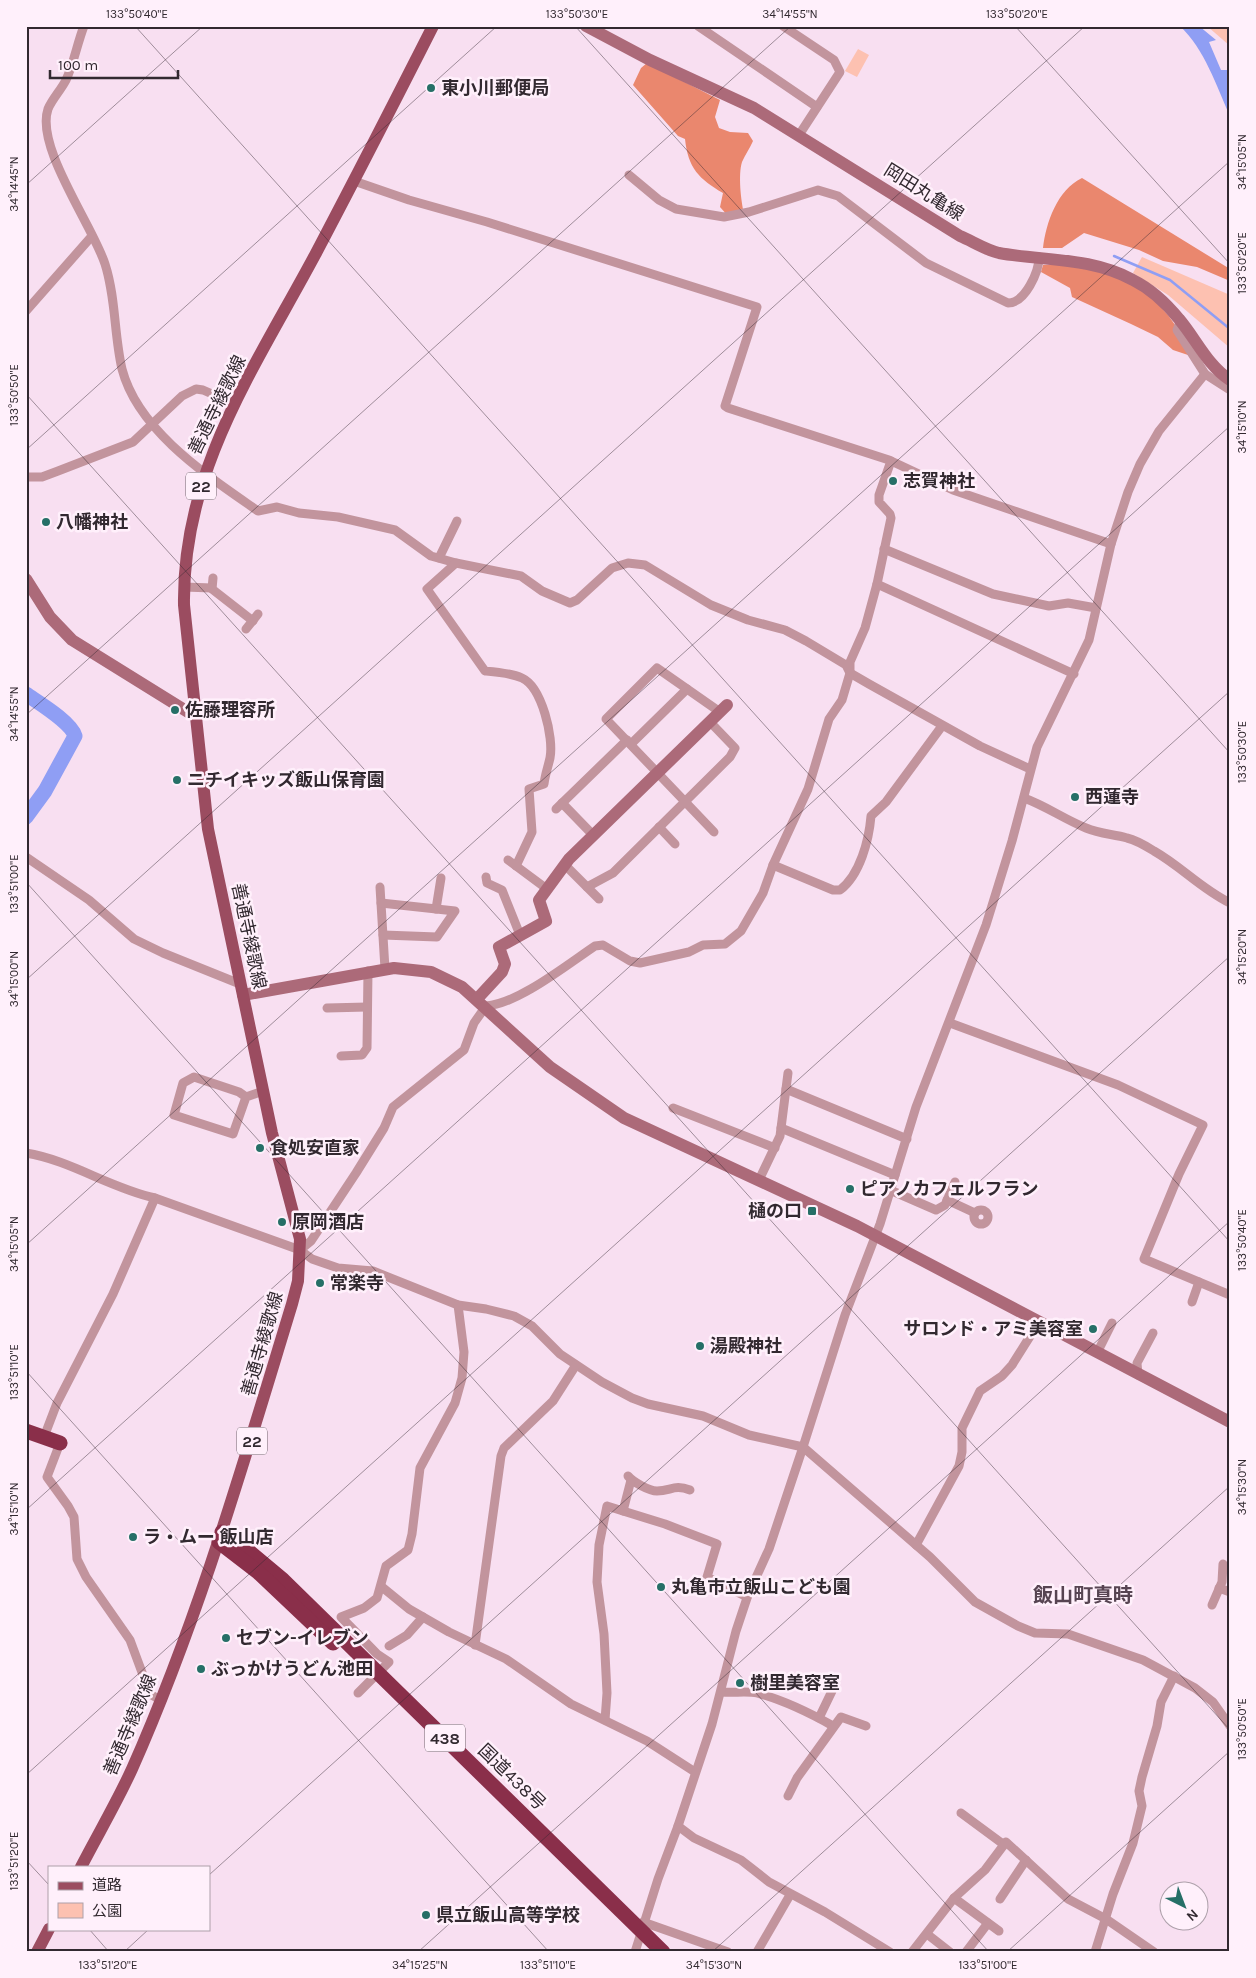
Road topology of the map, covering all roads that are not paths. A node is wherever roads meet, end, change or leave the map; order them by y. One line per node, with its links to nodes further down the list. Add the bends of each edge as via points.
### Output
1 (84, 26): 10 (street, via 66,79 48,110 47,128 57,164)
2 (433, 26): 9 (main road, 善通寺綾歌線 / 22)
3 (586, 26): 7 (street, 岡田丸亀線, via 754,108)
4 (698, 26): 6 (street)
5 (783, 26): 6 (street, via 834,60 840,68)
6 (817, 107): 7 (street)
7 (799, 135): 11 (street, 岡田丸亀線, via 960,236 997,252)
8 (628, 175): 11 (street, via 676,209 724,217 818,190 830,192 926,263 1008,303 1021,298 1038,266)
9 (354, 181): 17 (main road, 善通寺綾歌線 / 22); 19 (street, via 756,307 725,406)
10 (92, 236): 12 (street); 18 (street, via 105,264 127,386)
11 (1039, 257): 13 (street, 岡田丸亀線, via 1090,264 1123,275 1154,293)
12 (26, 311)
13 (1182, 322): 14 (street, via 1177,330); 15 (street, 岡田丸亀線, via 1210,363)
14 (1205, 374): 16 (street); 23 (street, via 1159,431 1140,464)
15 (1230, 380)
16 (1230, 390)
17 (235, 404): 18 (street, via 196,389 182,396); 20 (main road, 善通寺綾歌線 / 22)
18 (152, 424): 20 (street); 21 (street, via 133,442 58,471)
19 (891, 461): 23 (street, via 953,490); 24 (street, via 879,495 879,502 891,518)
20 (204, 473): 25 (street, via 258,511 276,508 376,525 395,530 418,548); 30 (main road, 善通寺綾歌線 / 22, via 188,538)
21 (26, 477)
22 (457, 521): 25 (street)
23 (1111, 544): 32 (street)
24 (884, 549): 29 (street); 32 (street, via 993,594 1048,606 1068,603)
25 (439, 558): 26 (street)
26 (456, 563): 34 (street, via 521,576 548,594 570,603 612,568 628,563 645,565 711,605 785,630 806,641 846,665); 54 (street, via 423,591 458,626 480,659 484,671 524,679 536,690 546,706 554,743 544,784 529,789 532,832)
27 (213, 578): 31 (street)
28 (26, 579): 38 (street, via 50,617 72,640)
29 (877, 584): 34 (street, via 865,628 850,662); 35 (street)
30 (184, 587): 31 (street); 38 (main road, 善通寺綾歌線 / 22)
31 (212, 588): 33 (street, via 256,618)
32 (1096, 608): 35 (street, via 1089,640)
33 (246, 629)
34 (850, 673): 40 (street); 53 (street, via 842,700 829,719 808,790)
35 (1074, 674): 42 (street, via 1052,715)
36 (687, 689): 37 (street); 41 (street); 41 (street, via 657,668 606,719)
37 (723, 709): 39 (street)
38 (196, 717): 68 (main road, 善通寺綾歌線 / 22, via 208,829)
39 (710, 722): 43 (street); 45 (street, via 735,748)
40 (942, 726): 42 (street); 53 (street, via 886,802 871,816 870,833 849,884 833,890)
41 (629, 742): 43 (street); 48 (street, via 559,806)
42 (1030, 769): 44 (street)
43 (658, 773): 45 (street); 48 (street)
44 (1024, 798): 62 (street, via 1085,828 1104,835 1129,838 1146,846 1183,870 1208,892); 72 (street, via 986,924)
45 (685, 802): 46 (street); 47 (street)
46 (659, 827): 49 (street); 58 (street, via 612,873)
47 (714, 832)
48 (593, 836): 52 (street)
49 (675, 844)
50 (26, 857): 68 (street, via 89,900 134,939)
51 (508, 860): 54 (street)
52 (565, 865): 58 (street); 59 (street)
53 (773, 865): 69 (street, via 749,918 734,939 725,944 703,945 689,952 640,962 630,961 603,945 595,946 496,1006)
54 (516, 866): 59 (street)
55 (486, 877): 65 (street, via 487,883 502,890)
56 (441, 878): 63 (street)
57 (380, 887): 61 (street)
58 (588, 887): 60 (street)
59 (547, 889): 65 (street, via 539,900 546,921)
60 (599, 898)
61 (381, 903): 63 (street); 64 (street)
62 (1230, 903)
63 (436, 909): 64 (street, via 455,911 437,938)
64 (383, 935): 66 (street)
65 (520, 935): 69 (street, via 499,946 505,964)
66 (386, 969): 67 (street); 69 (street, via 413,968 431,972 447,978)
67 (368, 971): 68 (street); 70 (street)
68 (242, 990): 76 (main road, 善通寺綾歌線 / 22)
69 (482, 1003): 84 (street, via 550,1067 624,1118); 91 (street, via 464,1050 393,1107 356,1173 311,1241)
70 (367, 1007): 71 (street); 73 (street, via 367,1048 362,1055)
71 (327, 1008)
72 (950, 1023): 80 (street); 92 (street, via 1110,1082 1203,1125 1144,1259)
73 (341, 1056)
74 (788, 1073): 75 (street)
75 (786, 1089): 79 (street); 80 (street)
76 (263, 1091): 77 (street); 91 (main road, 善通寺綾歌線 / 22, via 297,1223)
77 (246, 1097): 77 (street, via 194,1078 182,1083 174,1115 233,1134)
78 (674, 1108): 81 (street)
79 (781, 1128): 81 (street); 83 (street)
80 (907, 1139): 83 (street)
81 (775, 1148): 84 (street)
82 (26, 1153): 87 (street, via 59,1162 130,1193)
83 (895, 1175): 86 (street)
84 (759, 1180): 90 (street)
85 (955, 1182): 88 (street)
86 (890, 1190): 88 (street, via 936,1210); 90 (street)
87 (155, 1198): 91 (street); 104 (street, via 113,1294 57,1403)
88 (947, 1200): 89 (street)
89 (975, 1213)
90 (876, 1236): 96 (street); 106 (street, via 845,1315)
91 (300, 1250): 95 (street, via 312,1259 338,1268 373,1271); 109 (main road, 善通寺綾歌線 / 22, via 298,1281 292,1304)
92 (1199, 1282): 93 (street); 94 (street)
93 (1230, 1294)
94 (1192, 1302)
95 (458, 1305): 100 (street, via 525,1320); 112 (street, via 464,1352 462,1378 455,1403 420,1468 408,1550 386,1566)
96 (1039, 1322): 99 (street); 110 (street, via 1012,1365 980,1392 962,1428 959,1466)
97 (1112, 1323): 99 (street)
98 (1153, 1333): 101 (street, via 1137,1363)
99 (1097, 1353): 101 (street)
100 (576, 1365): 106 (street, via 615,1390 648,1404 703,1416 749,1436); 118 (street, via 553,1401 504,1448 501,1456)
101 (1138, 1375): 102 (street)
102 (1230, 1422)
103 (26, 1431): 104 (highway)
104 (44, 1437): 105 (highway)
105 (60, 1443): 125 (street, via 47,1477 74,1517 77,1559 90,1584 130,1640 150,1694)
106 (803, 1447): 110 (street); 115 (street, via 769,1548)
107 (690, 1490): 108 (street, via 679,1486 657,1491 630,1478)
108 (623, 1511): 115 (street, via 717,1544 707,1577); 127 (street, via 606,1506 599,1544 597,1582 604,1634)
109 (220, 1537): 121 (highway, 国道438号 / 438, via 246,1548 283,1580); 125 (main road, 善通寺綾歌線 / 22)
110 (916, 1544): 120 (street, via 975,1602 1018,1626 1036,1633 1068,1634 1101,1644)
111 (1223, 1564): 113 (street)
112 (382, 1587): 117 (street); 121 (street, via 377,1598 364,1608 341,1618 389,1662)
113 (1219, 1588): 114 (street); 116 (street)
114 (1230, 1592)
115 (747, 1597): 123 (street)
116 (1212, 1605)
117 (423, 1617): 118 (street); 119 (street, via 407,1635)
118 (475, 1645): 127 (street, via 506,1659 571,1704)
119 (389, 1646)
120 (1174, 1676): 130 (street, via 1213,1702); 141 (street, via 1161,1702 1139,1791 1142,1806 1139,1820)
121 (375, 1677): 124 (street); 146 (highway, 国道438号 / 438)
122 (832, 1691): 126 (street)
123 (722, 1692): 126 (street, via 755,1692); 131 (street)
124 (358, 1693)
125 (160, 1700): 137 (main road, 善通寺綾歌線 / 22, via 131,1772)
126 (819, 1718): 128 (street)
127 (605, 1720): 131 (street, via 647,1741)
128 (833, 1726): 129 (street, via 840,1716); 132 (street)
129 (866, 1726)
130 (1230, 1726)
131 (696, 1772): 134 (street)
132 (788, 1796)
133 (961, 1813): 135 (street)
134 (678, 1826): 138 (street, via 694,1838 741,1860); 146 (street)
135 (1003, 1844): 136 (street, via 1006,1842); 139 (street, via 985,1870)
136 (1026, 1860): 140 (street); 141 (street, via 1068,1899)
137 (82, 1866)
138 (790, 1894): 150 (street); 151 (street)
139 (954, 1898): 142 (street); 145 (street)
140 (1000, 1899)
141 (1106, 1919): 155 (street); 156 (street)
142 (988, 1923): 144 (street); 154 (street)
143 (48, 1930): 147 (main road)
144 (999, 1931)
145 (927, 1934): 152 (street); 153 (street)
146 (641, 1939): 148 (highway, 国道438号 / 438); 149 (street)
147 (37, 1952)
148 (663, 1952)
149 (728, 1952)
150 (757, 1952)
151 (890, 1952)
152 (912, 1952)
153 (950, 1952)
154 (966, 1952)
155 (1095, 1952)
156 (1154, 1952)

